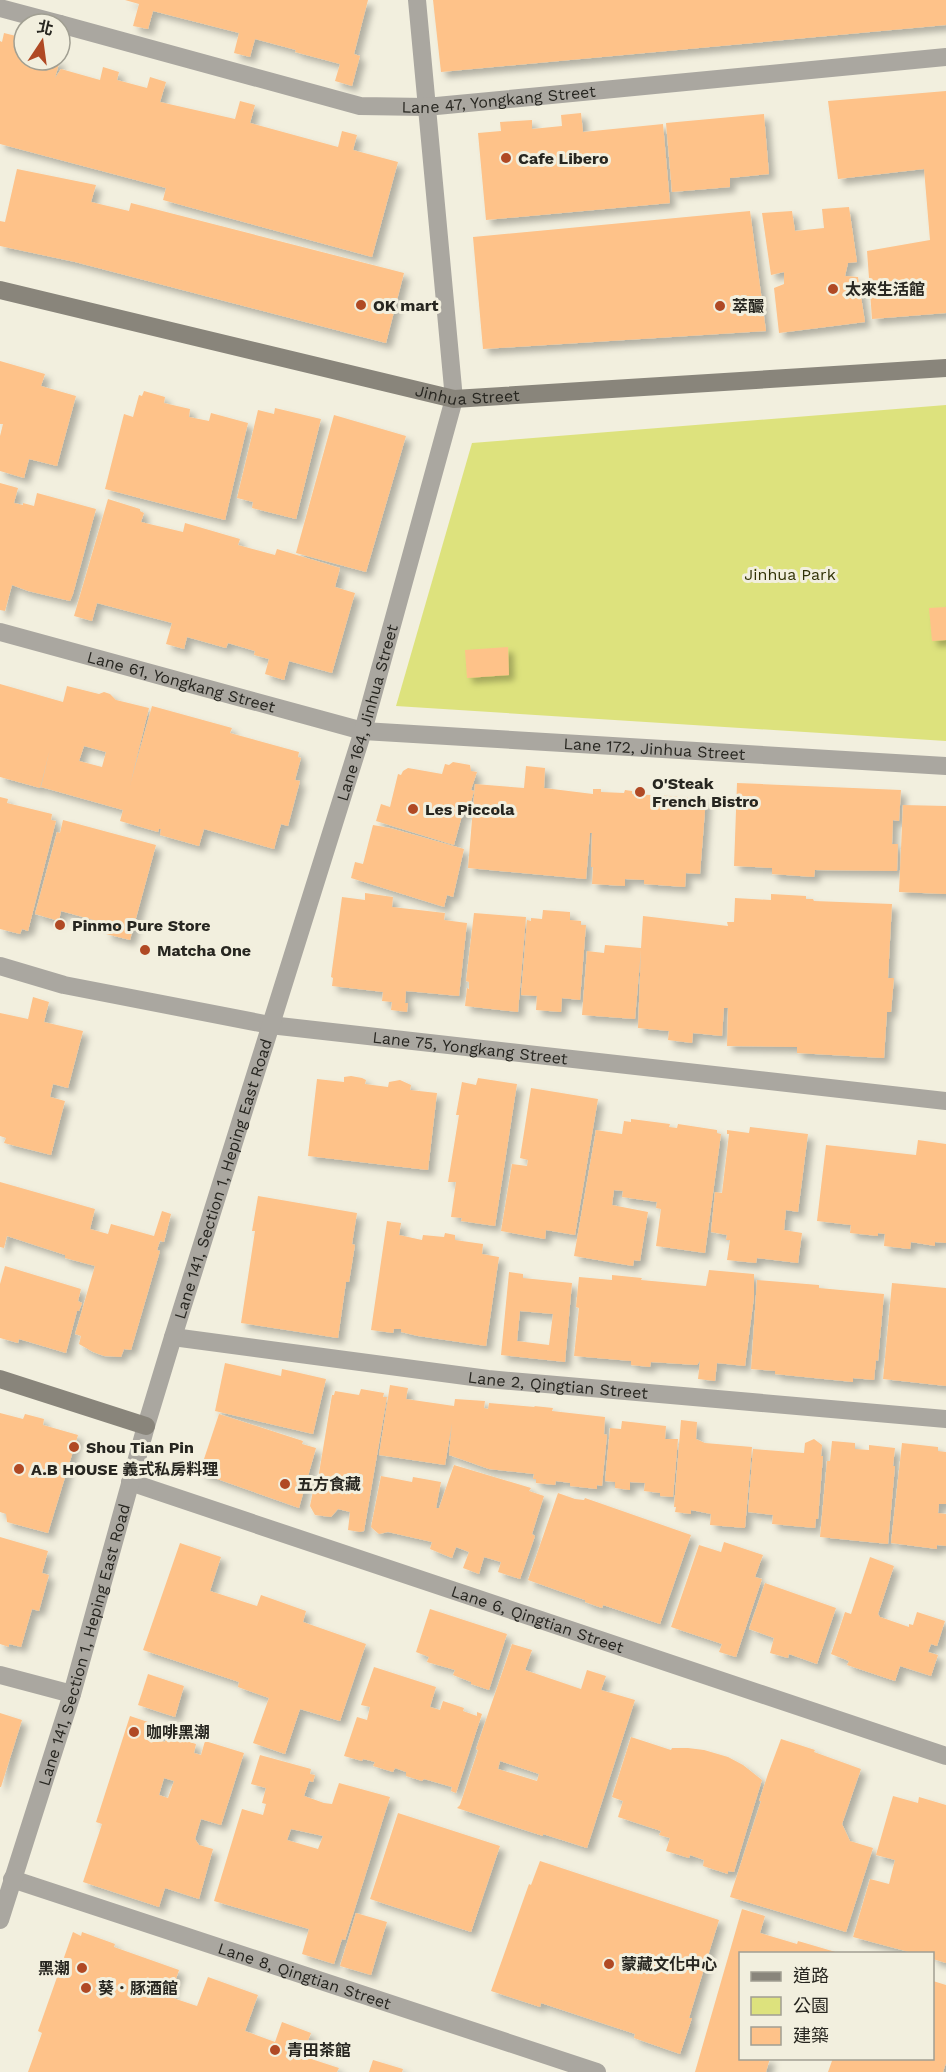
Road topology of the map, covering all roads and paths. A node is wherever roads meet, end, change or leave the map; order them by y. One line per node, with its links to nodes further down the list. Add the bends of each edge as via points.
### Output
1 (417, 0): 6 (street)
2 (0, 8): 3 (street, Lane 47, Yongkang Street)
3 (15, 12)
4 (72, 27): 6 (street, Lane 47, Yongkang Street, via 360,106)
5 (946, 57): 6 (street, Lane 47, Yongkang Street)
6 (426, 107): 9 (street)
7 (0, 290): 9 (street, Jinhua Street)
8 (946, 368): 9 (street, Jinhua Street)
9 (454, 399): 11 (street, Lane 164, Jinhua Street)
10 (0, 632): 11 (street, Lane 61, Yongkang Street)
11 (363, 731): 12 (street, Lane 172, Jinhua Street); 14 (street, Lane 164, Jinhua Street)
12 (946, 766)
13 (0, 966): 14 (street, Lane 75, Yongkang Street, via 64,986)
14 (270, 1025): 15 (street, Lane 75, Yongkang Street); 16 (street, Lane 141, Section 1, Heping East Road)
15 (946, 1101)
16 (173, 1337): 18 (street, Lane 2, Qingtian Street, via 488,1379); 19 (street, Lane 141, Section 1, Heping East Road)
17 (0, 1379): 19 (street)
18 (946, 1419)
19 (146, 1426): 20 (street, Lane 141, Section 1, Heping East Road)
20 (130, 1482): 22 (street, Lane 141, Section 1, Heping East Road); 23 (street, Lane 6, Qingtian Street)
21 (0, 1675): 22 (street)
22 (72, 1694): 24 (street, Lane 141, Section 1, Heping East Road)
23 (946, 1756)
24 (12, 1879): 25 (street, Lane 141, Section 1, Heping East Road); 26 (street, Lane 8, Qingtian Street)
25 (0, 1920)
26 (597, 2072)

